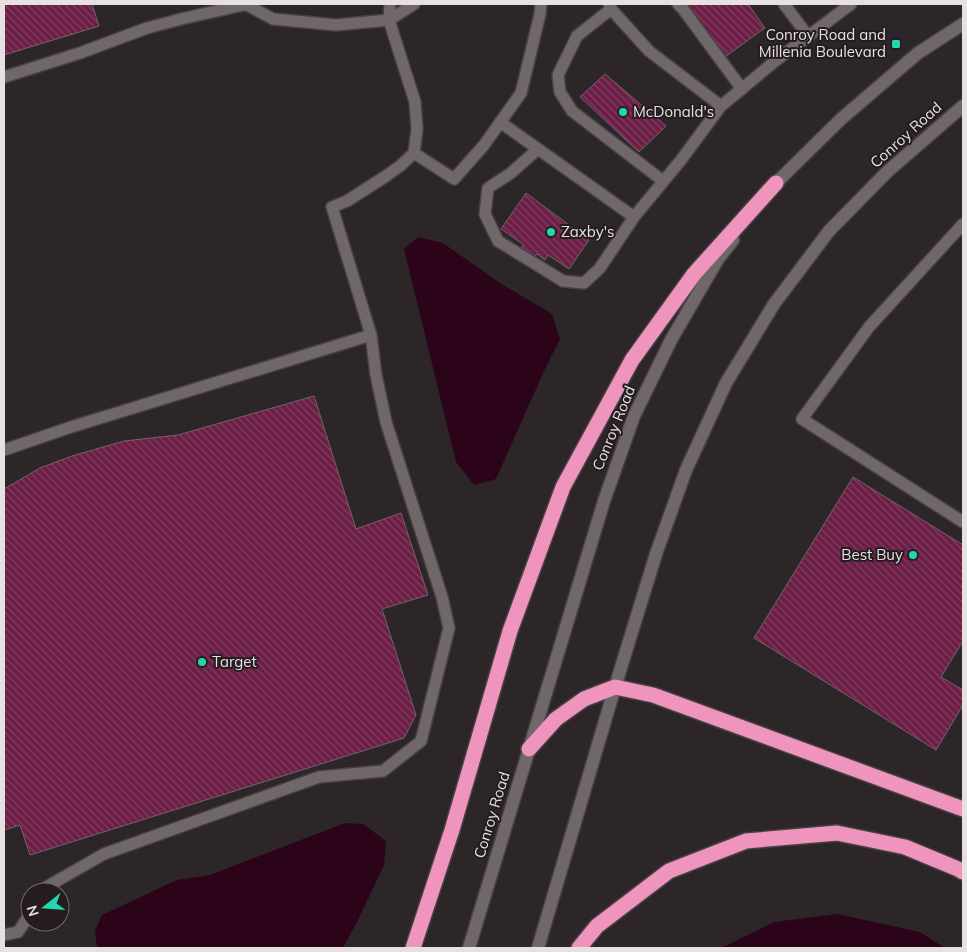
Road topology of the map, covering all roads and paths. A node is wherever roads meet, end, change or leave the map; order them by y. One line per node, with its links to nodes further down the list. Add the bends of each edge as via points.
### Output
1 (247, 4): 9 (lane, via 273,19 336,26); 12 (lane, via 147,28)
2 (390, 4): 9 (lane)
3 (414, 4): 9 (lane)
4 (541, 4): 16 (lane, via 521,93)
5 (678, 4): 13 (lane)
6 (784, 4): 11 (lane)
7 (851, 4): 11 (lane)
8 (610, 6): 14 (lane, via 649,51); 19 (lane, via 577,36 558,75 560,92 572,110)
9 (389, 20): 18 (lane, via 415,102 417,129)
10 (963, 24): 20 (main road, Conroy Road, via 918,53 842,119)
11 (808, 36): 13 (lane)
12 (4, 77)
13 (742, 89): 14 (lane)
14 (721, 106): 19 (lane)
15 (963, 106): 26 (main road, Conroy Road, via 888,171 829,231 774,304 726,382 686,470)
16 (500, 122): 17 (lane); 18 (lane, via 454,180)
17 (538, 149): 21 (lane); 21 (lane, via 488,188 485,214 498,241 563,281 584,283 600,268)
18 (414, 153): 23 (lane, via 378,181 332,207)
19 (663, 181): 21 (lane)
20 (776, 183): 27 (main road, Conroy Road, via 718,259 671,340 634,416 604,500); 33 (highway, via 694,274 632,360 563,487 510,632 452,830)
21 (634, 217)
22 (963, 224): 25 (lane, via 869,327 802,419)
23 (371, 335): 24 (lane); 30 (lane, via 386,422 449,628 420,740 383,771 319,777 104,854)
24 (4, 450)
25 (963, 522)
26 (615, 687): 27 (highway, via 584,700 556,719); 28 (highway, via 653,695); 35 (main road, Conroy Road)
27 (529, 749): 34 (main road, Conroy Road)
28 (963, 809)
29 (963, 872): 36 (highway, via 905,847 837,833 746,841 669,871 597,926)
30 (55, 882)
31 (20, 929): 32 (lane)
32 (4, 935)
33 (413, 948)
34 (469, 948)
35 (538, 948)
36 (579, 948)

